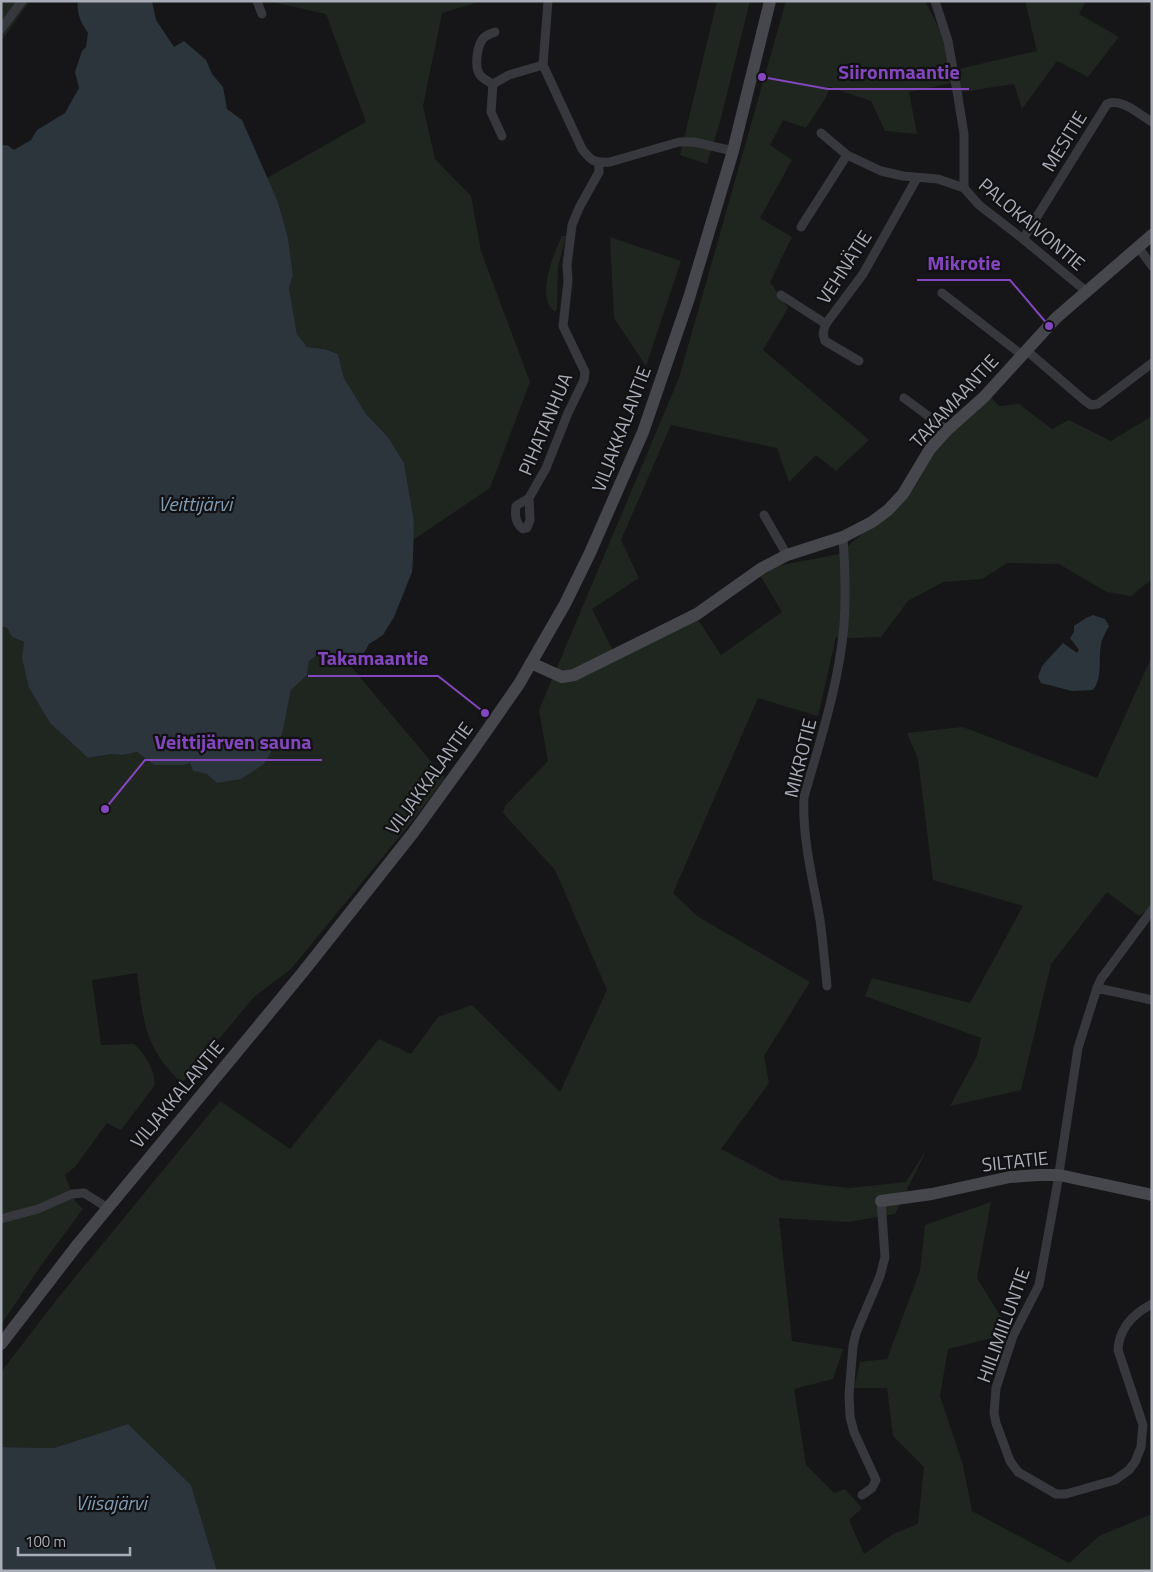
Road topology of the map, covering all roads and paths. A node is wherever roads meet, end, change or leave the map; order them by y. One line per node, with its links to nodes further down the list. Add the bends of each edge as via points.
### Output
1 (22, 1): 7 (street)
2 (257, 1): 6 (street)
3 (548, 1): 9 (street)
4 (770, 1): 14 (street, VILJAKKALANTIE)
5 (934, 1): 18 (street, PALOKAIVONTIE, via 948,41 960,106 964,134)
6 (262, 14)
7 (1, 29)
8 (495, 32): 10 (street, via 482,41 478,53 481,77)
9 (542, 65): 10 (street); 16 (street, via 582,149 591,160)
10 (493, 84): 13 (street, via 491,112)
11 (1152, 122): 21 (street, MESITIE, via 1120,103 1107,104)
12 (821, 133): 15 (street)
13 (502, 136)
14 (733, 151): 16 (street, via 679,142); 37 (street, VILJAKKALANTIE, via 689,298 643,432 590,553)
15 (847, 155): 17 (street, via 881,171); 19 (street)
16 (600, 163): 33 (street, PIHATANHUA, via 599,172 572,225 568,265 564,326 585,372 584,380 546,468)
17 (917, 178): 18 (street, via 938,179); 27 (street, VEHNÄTIE, via 863,274)
18 (964, 188): 21 (street, PALOKAIVONTIE, via 979,205)
19 (801, 227)
20 (1152, 235): 22 (street, TAKAMAANTIE)
21 (1023, 239): 24 (street, PALOKAIVONTIE)
22 (1138, 247): 23 (street); 24 (street, TAKAMAANTIE)
23 (1152, 266)
24 (1086, 292): 28 (street, TAKAMAANTIE, via 1056,318)
25 (942, 293): 28 (street)
26 (781, 295): 27 (street)
27 (826, 324): 29 (street, VEHNÄTIE, via 825,341)
28 (1024, 353): 30 (street, via 1092,405 1098,404); 32 (street, TAKAMAANTIE, via 984,397)
29 (858, 361)
30 (1152, 363)
31 (904, 398): 32 (street)
32 (947, 430): 35 (street, TAKAMAANTIE, via 930,449 903,494 872,522)
33 (529, 498)
34 (764, 515): 36 (street)
35 (842, 537): 36 (street, TAKAMAANTIE); 39 (street, MIKROTIE, via 846,576 844,627 835,682 804,797 803,814)
36 (787, 555): 37 (street, TAKAMAANTIE, via 762,568 697,614 574,675 562,677)
37 (531, 664): 45 (street, VILJAKKALANTIE, via 472,753 413,833)
38 (1152, 910): 40 (street, HIILIMIILUNTIE)
39 (827, 986)
40 (1097, 988): 41 (street); 42 (street, HIILIMIILUNTIE, via 1078,1048)
41 (1152, 1000)
42 (1059, 1175): 43 (street, SILTATIE); 44 (street, SILTATIE, via 1010,1177); 49 (street, HIILIMIILUNTIE, via 1039,1285 1010,1344 996,1388 996,1423 1018,1472 1056,1494 1115,1480 1129,1470)
43 (1152, 1196)
44 (881, 1201): 50 (street, via 885,1257 856,1333 851,1361 850,1417 876,1480 872,1488)
45 (108, 1208): 46 (street, via 84,1193 72,1194 38,1209); 48 (street, VILJAKKALANTIE)
46 (1, 1219)
47 (1152, 1304): 49 (street, HIILIMIILUNTIE, via 1132,1317 1118,1338 1118,1350)
48 (1, 1344)
49 (1148, 1426)
50 (862, 1495)

